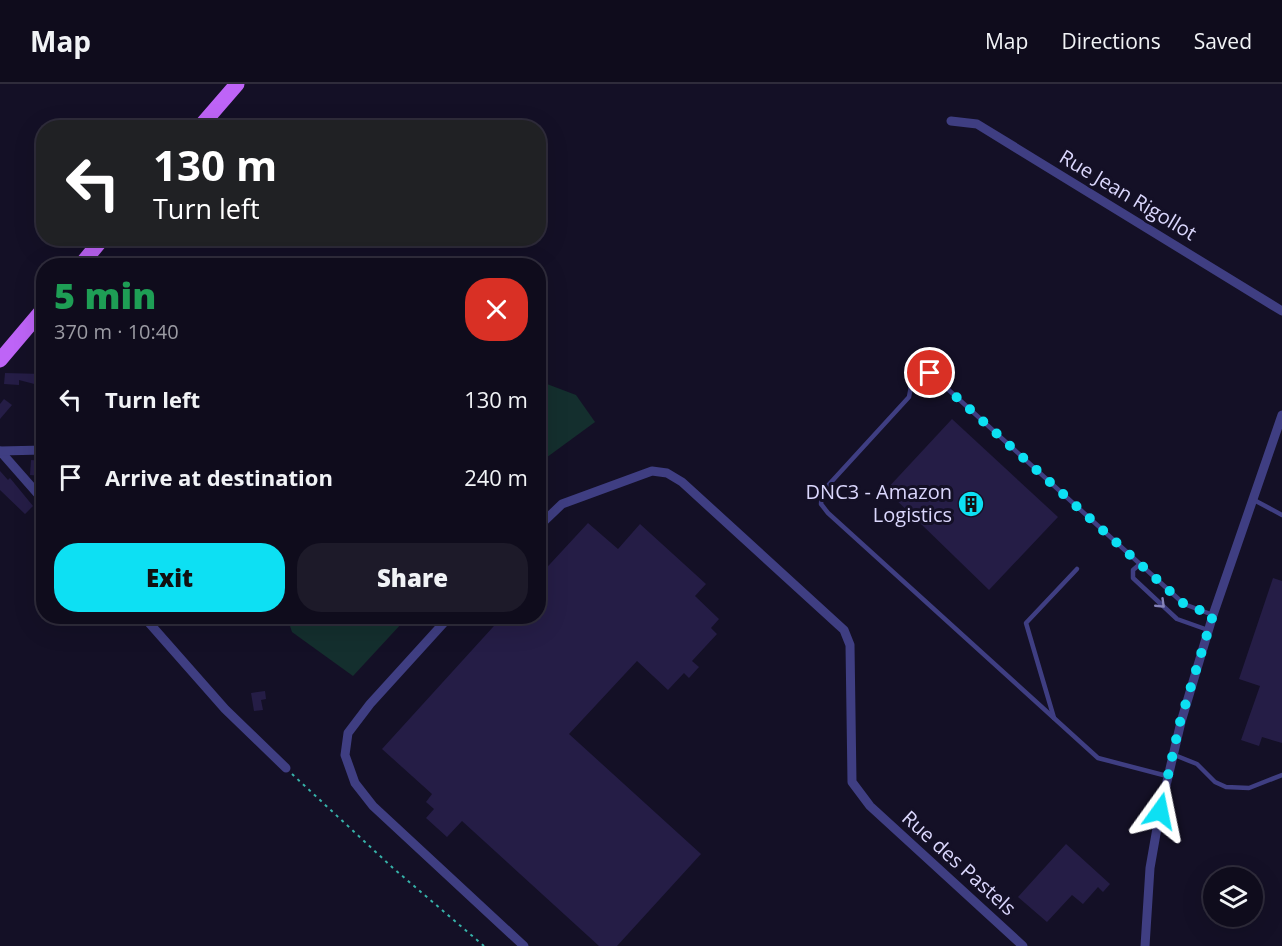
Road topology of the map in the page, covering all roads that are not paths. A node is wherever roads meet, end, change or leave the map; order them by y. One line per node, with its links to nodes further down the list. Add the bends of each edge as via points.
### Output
1 (237, 84): 2 (main road)
2 (207, 120)
3 (951, 121): 6 (street, Rue Jean Rigollot, via 977,124)
4 (97, 246): 5 (main road)
5 (87, 258)
6 (1282, 311)
7 (36, 317): 8 (main road)
8 (0, 360)
9 (1282, 415): 13 (street)
10 (36, 450): 11 (street)
11 (0, 451): 12 (street)
12 (36, 492)
13 (1254, 500): 14 (lane); 18 (street)
14 (1282, 515)
15 (546, 519): 28 (street, Rue des Pastels, via 562,504 652,471 667,473 682,482 844,630 850,645 852,782 870,806)
16 (1140, 564): 18 (lane, via 1184,604); 21 (lane, one-way to 21, via 1133,570 1133,578 1177,619); 22 (lane, via 930,373 913,376 909,397 822,492 821,504 828,513)
17 (1077, 569): 22 (lane, via 1026,622)
18 (1213, 615): 21 (street)
19 (150, 624): 24 (street)
20 (443, 624): 27 (street, via 348,733 345,755 355,783 373,806)
21 (1208, 630): 23 (street)
22 (1055, 720): 26 (lane, via 1098,758)
23 (1172, 754): 25 (lane, via 1197,764 1226,787 1249,788); 26 (street)
24 (285, 768)
25 (1282, 775)
26 (1167, 776): 29 (street, via 1150,868)
27 (524, 946)
28 (1023, 946)
29 (1145, 946)

